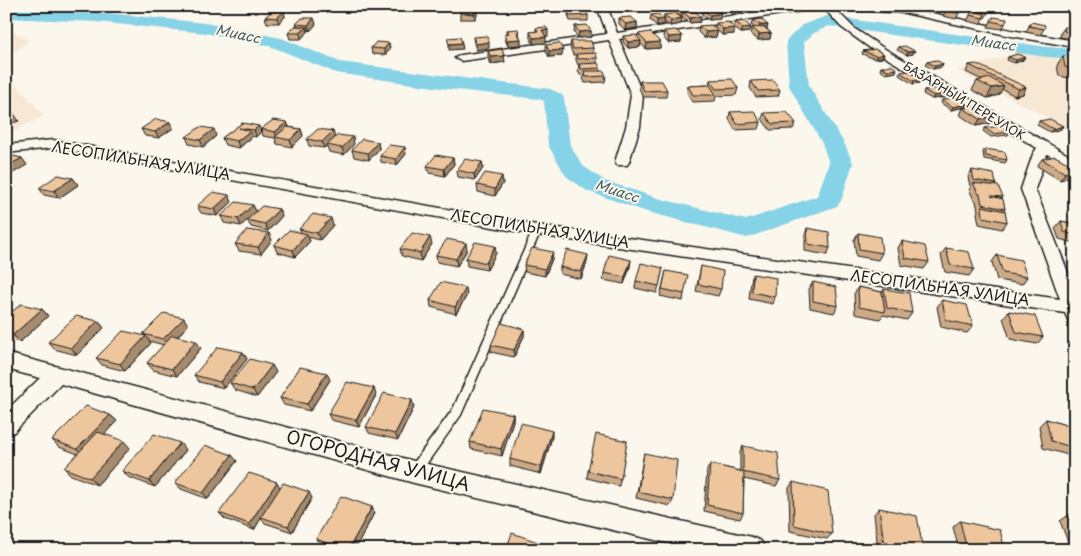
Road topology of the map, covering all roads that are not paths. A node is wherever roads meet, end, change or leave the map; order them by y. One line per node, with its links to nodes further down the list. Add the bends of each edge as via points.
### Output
1 (602, 6): 5 (street)
2 (815, 6): 5 (street)
3 (827, 6): 9 (street, БАЗАРНЫЙ ПЕРЕУЛОК, via 856,34 881,51)
4 (849, 6): 6 (street, via 904,10)
5 (613, 37): 7 (street); 10 (street, via 638,95)
6 (1075, 44)
7 (461, 58)
8 (6, 149): 12 (street, ЛЕСОПИЛЬНАЯ УЛИЦА, via 53,144)
9 (1044, 149): 11 (street, БАЗАРНЫЙ ПЕРЕУЛОК); 13 (street, via 1028,189)
10 (622, 162)
11 (1075, 165)
12 (537, 230): 13 (street, ЛЕСОПИЛЬНАЯ УЛИЦА); 17 (lane, via 457,412)
13 (1074, 310)
14 (6, 361): 15 (street, ОГОРОДНАЯ УЛИЦА)
15 (58, 374): 16 (street); 17 (street, ОГОРОДНАЯ УЛИЦА)
16 (6, 425)
17 (414, 472): 18 (street, ОГОРОДНАЯ УЛИЦА)
18 (752, 550)

